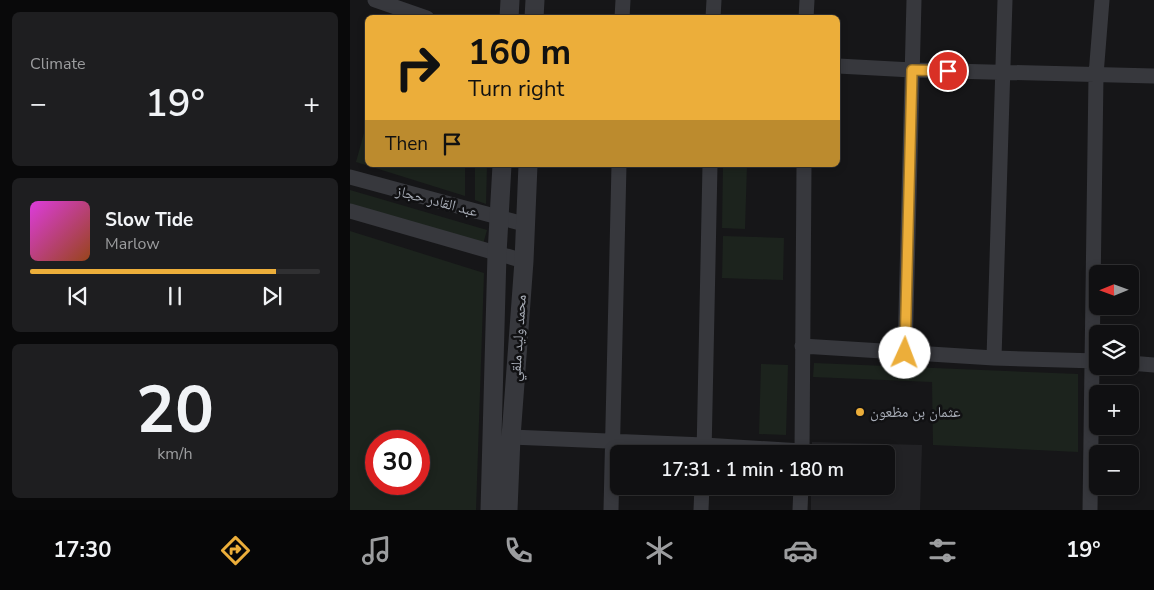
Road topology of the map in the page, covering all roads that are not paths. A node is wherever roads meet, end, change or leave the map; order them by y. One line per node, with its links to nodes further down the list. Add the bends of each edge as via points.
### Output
1 (375, 0): 10 (street)
2 (510, 0): 11 (street)
3 (535, 0): 12 (street)
4 (623, 0): 13 (street)
5 (714, 0): 14 (street)
6 (807, 0): 15 (street)
7 (914, 0): 17 (street)
8 (1005, 0): 18 (street)
9 (1102, 0): 19 (street)
10 (418, 15)
11 (509, 15)
12 (534, 15)
13 (622, 15)
14 (714, 15)
15 (806, 15)
16 (840, 66): 17 (street)
17 (912, 70): 18 (street); 34 (street)
18 (1003, 72): 19 (street); 35 (street)
19 (1096, 75): 20 (street); 32 (street)
20 (1154, 76)
21 (502, 167): 28 (street, محمد وليد ملقي)
22 (528, 167): 29 (street, محمد وليد ملقي)
23 (619, 167): 41 (street)
24 (710, 167): 43 (street)
25 (804, 167): 33 (street)
26 (350, 177): 28 (street, عبد القادر حجاز)
27 (350, 211): 30 (street)
28 (499, 218): 29 (street, عبد القادر حجاز); 30 (street, محمد وليد ملقي)
29 (524, 224): 31 (street, محمد وليد ملقي)
30 (497, 254): 31 (street); 47 (street, محمد وليد ملقي)
31 (524, 261): 40 (street, محمد وليد ملقي)
32 (1095, 325)
33 (802, 346): 34 (street); 44 (street)
34 (905, 353): 35 (street)
35 (994, 358): 36 (street)
36 (1089, 361)
37 (1139, 363): 38 (street)
38 (1154, 364)
39 (1095, 375): 52 (street)
40 (511, 437): 41 (street); 48 (street, محمد وليد ملقي)
41 (613, 442): 42 (street); 49 (street)
42 (652, 445)
43 (704, 445)
44 (802, 445)
45 (702, 495): 50 (street)
46 (801, 495): 51 (street)
47 (490, 510)
48 (508, 510)
49 (611, 510)
50 (701, 510)
51 (800, 510)
52 (1090, 510)

